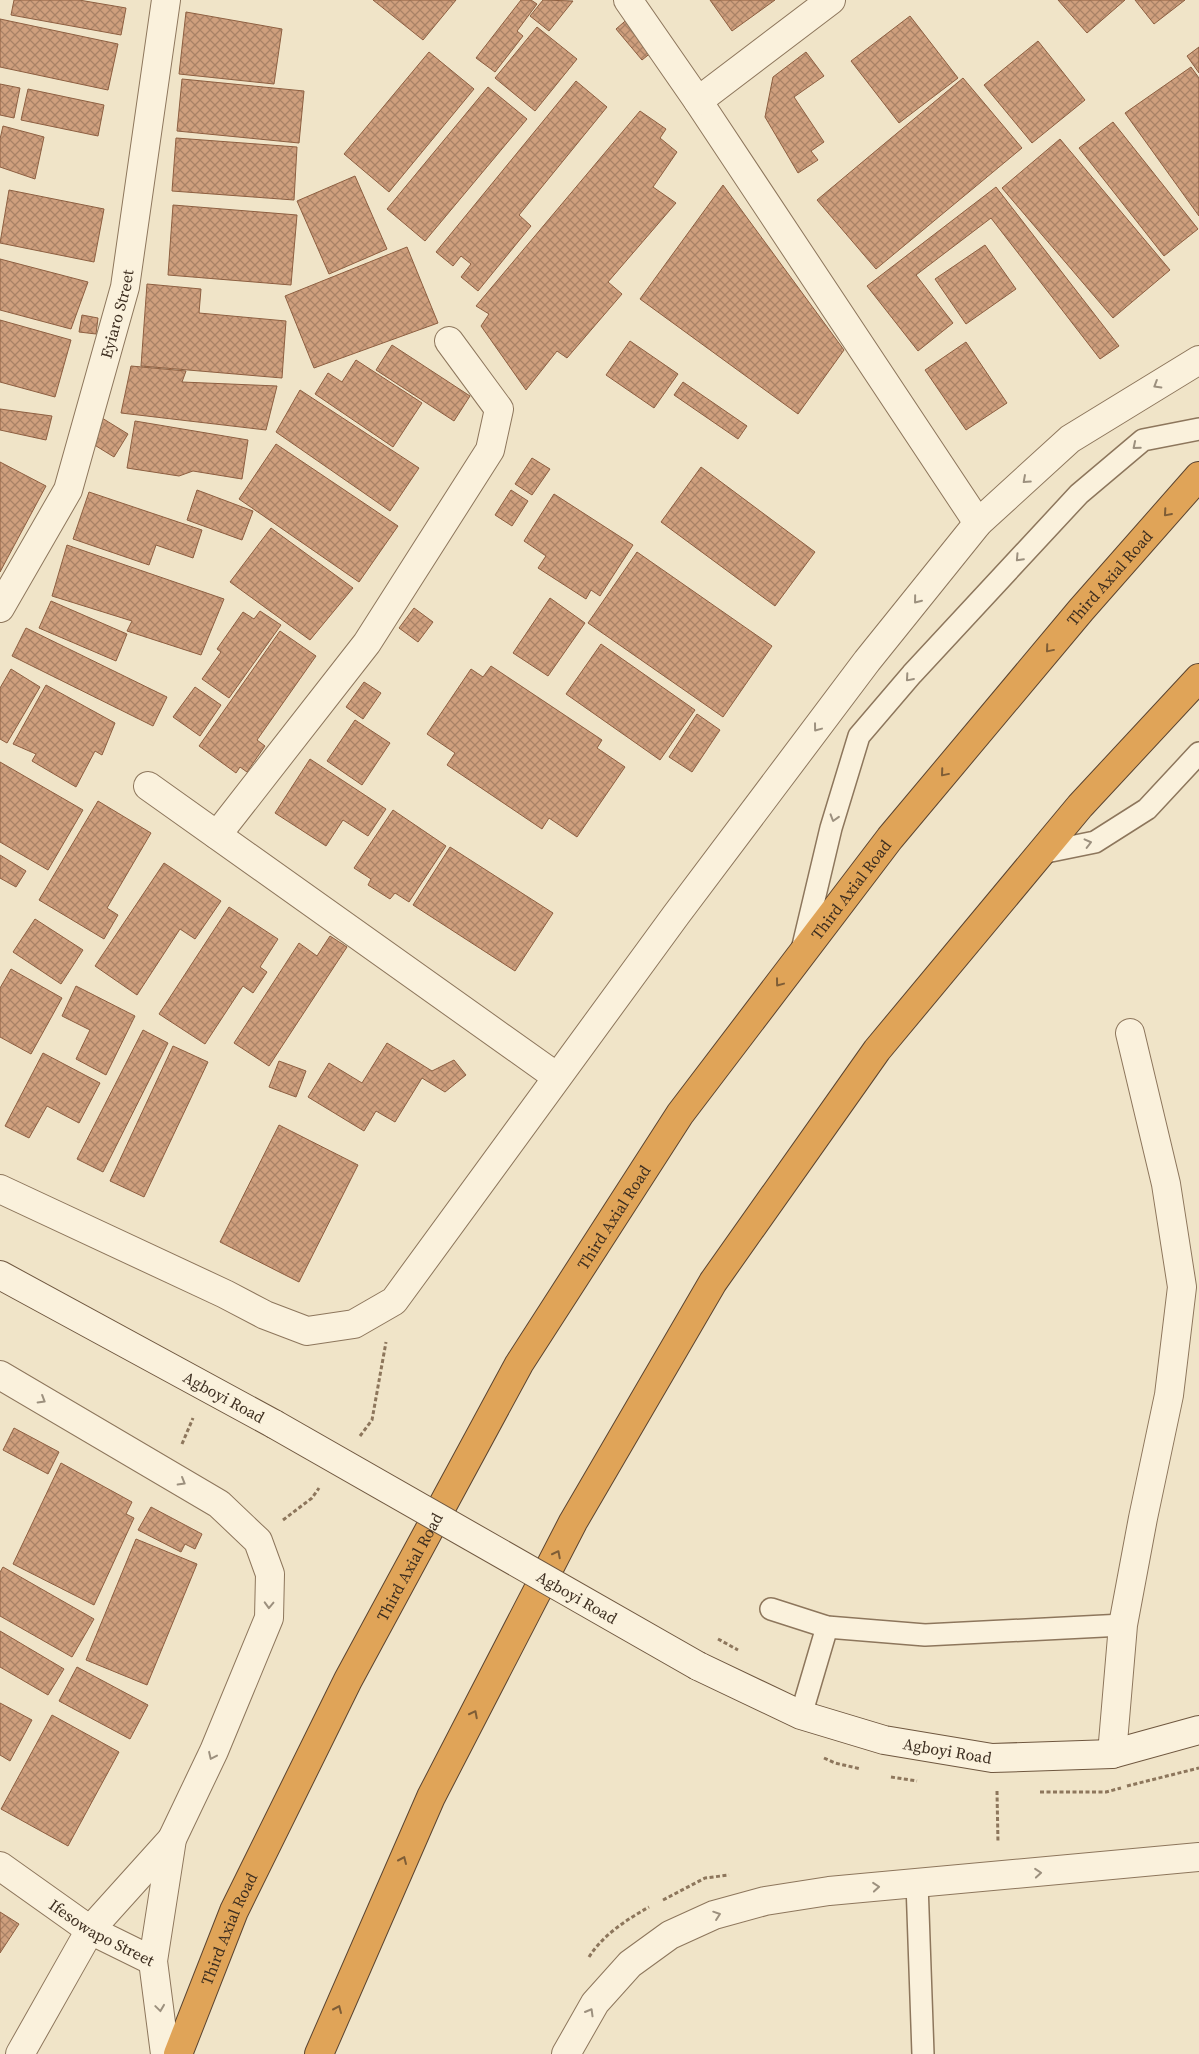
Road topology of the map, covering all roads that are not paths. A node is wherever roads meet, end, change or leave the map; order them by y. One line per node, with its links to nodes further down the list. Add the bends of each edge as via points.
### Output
1 (166, 0): 10 (street, Eyiaro Street, via 125,287 68,490)
2 (628, 0): 4 (street)
3 (831, 0): 4 (street)
4 (698, 101): 9 (street)
5 (450, 341): 14 (street, via 499,409 490,450 367,642)
6 (1199, 360): 9 (street, one-way to 9, via 1070,439)
7 (1199, 429): 16 (lane, one-way to 16, via 1143,440 1079,494 859,736 831,828)
8 (1199, 476): 16 (highway, Third Axial Road, one-way to 16, via 1081,610 890,838)
9 (978, 523): 18 (street, one-way to 18, via 867,661)
10 (0, 608)
11 (1199, 678): 15 (highway, via 1080,806)
12 (1199, 753): 15 (lane, one-way to 12, via 1095,842 1140,814)
13 (148, 786): 14 (street)
14 (217, 836): 18 (street)
15 (1041, 853): 37 (highway, one-way to 15, via 431,1797 573,1522 713,1282 877,1050)
16 (801, 955): 36 (highway, Third Axial Road, one-way to 36, via 680,1114 519,1364 348,1680 234,1912)
17 (1130, 1033): 23 (street, via 1166,1184 1182,1287 1169,1395)
18 (557, 1077): 19 (street, via 394,1301 354,1324 307,1331 265,1315)
19 (0, 1189)
20 (0, 1275): 25 (street, Agboyi Road, bridge, via 274,1424 698,1666)
21 (0, 1375): 28 (street, one-way to 28, via 219,1504 258,1541 270,1574 269,1618 214,1751)
22 (771, 1609): 24 (lane)
23 (1123, 1625): 24 (lane, via 925,1635); 27 (street)
24 (827, 1627): 25 (lane)
25 (801, 1715): 27 (street, Agboyi Road, via 884,1740 992,1758)
26 (1199, 1730): 27 (street, Agboyi Road)
27 (1112, 1754)
28 (172, 1839): 32 (street); 33 (street)
29 (1199, 1858): 31 (street, one-way to 29)
30 (0, 1866): 32 (street, Ifesowapo Street)
31 (917, 1883): 38 (street, one-way to 31, via 595,2003 630,1964 670,1935 714,1915 765,1900); 39 (lane)
32 (90, 1930): 33 (street, Ifesowapo Street); 34 (street)
33 (153, 1962): 35 (street, Ifesowapo Street, one-way to 35)
34 (20, 2054)
35 (165, 2054)
36 (178, 2054)
37 (319, 2054)
38 (566, 2054)
39 (924, 2054)

